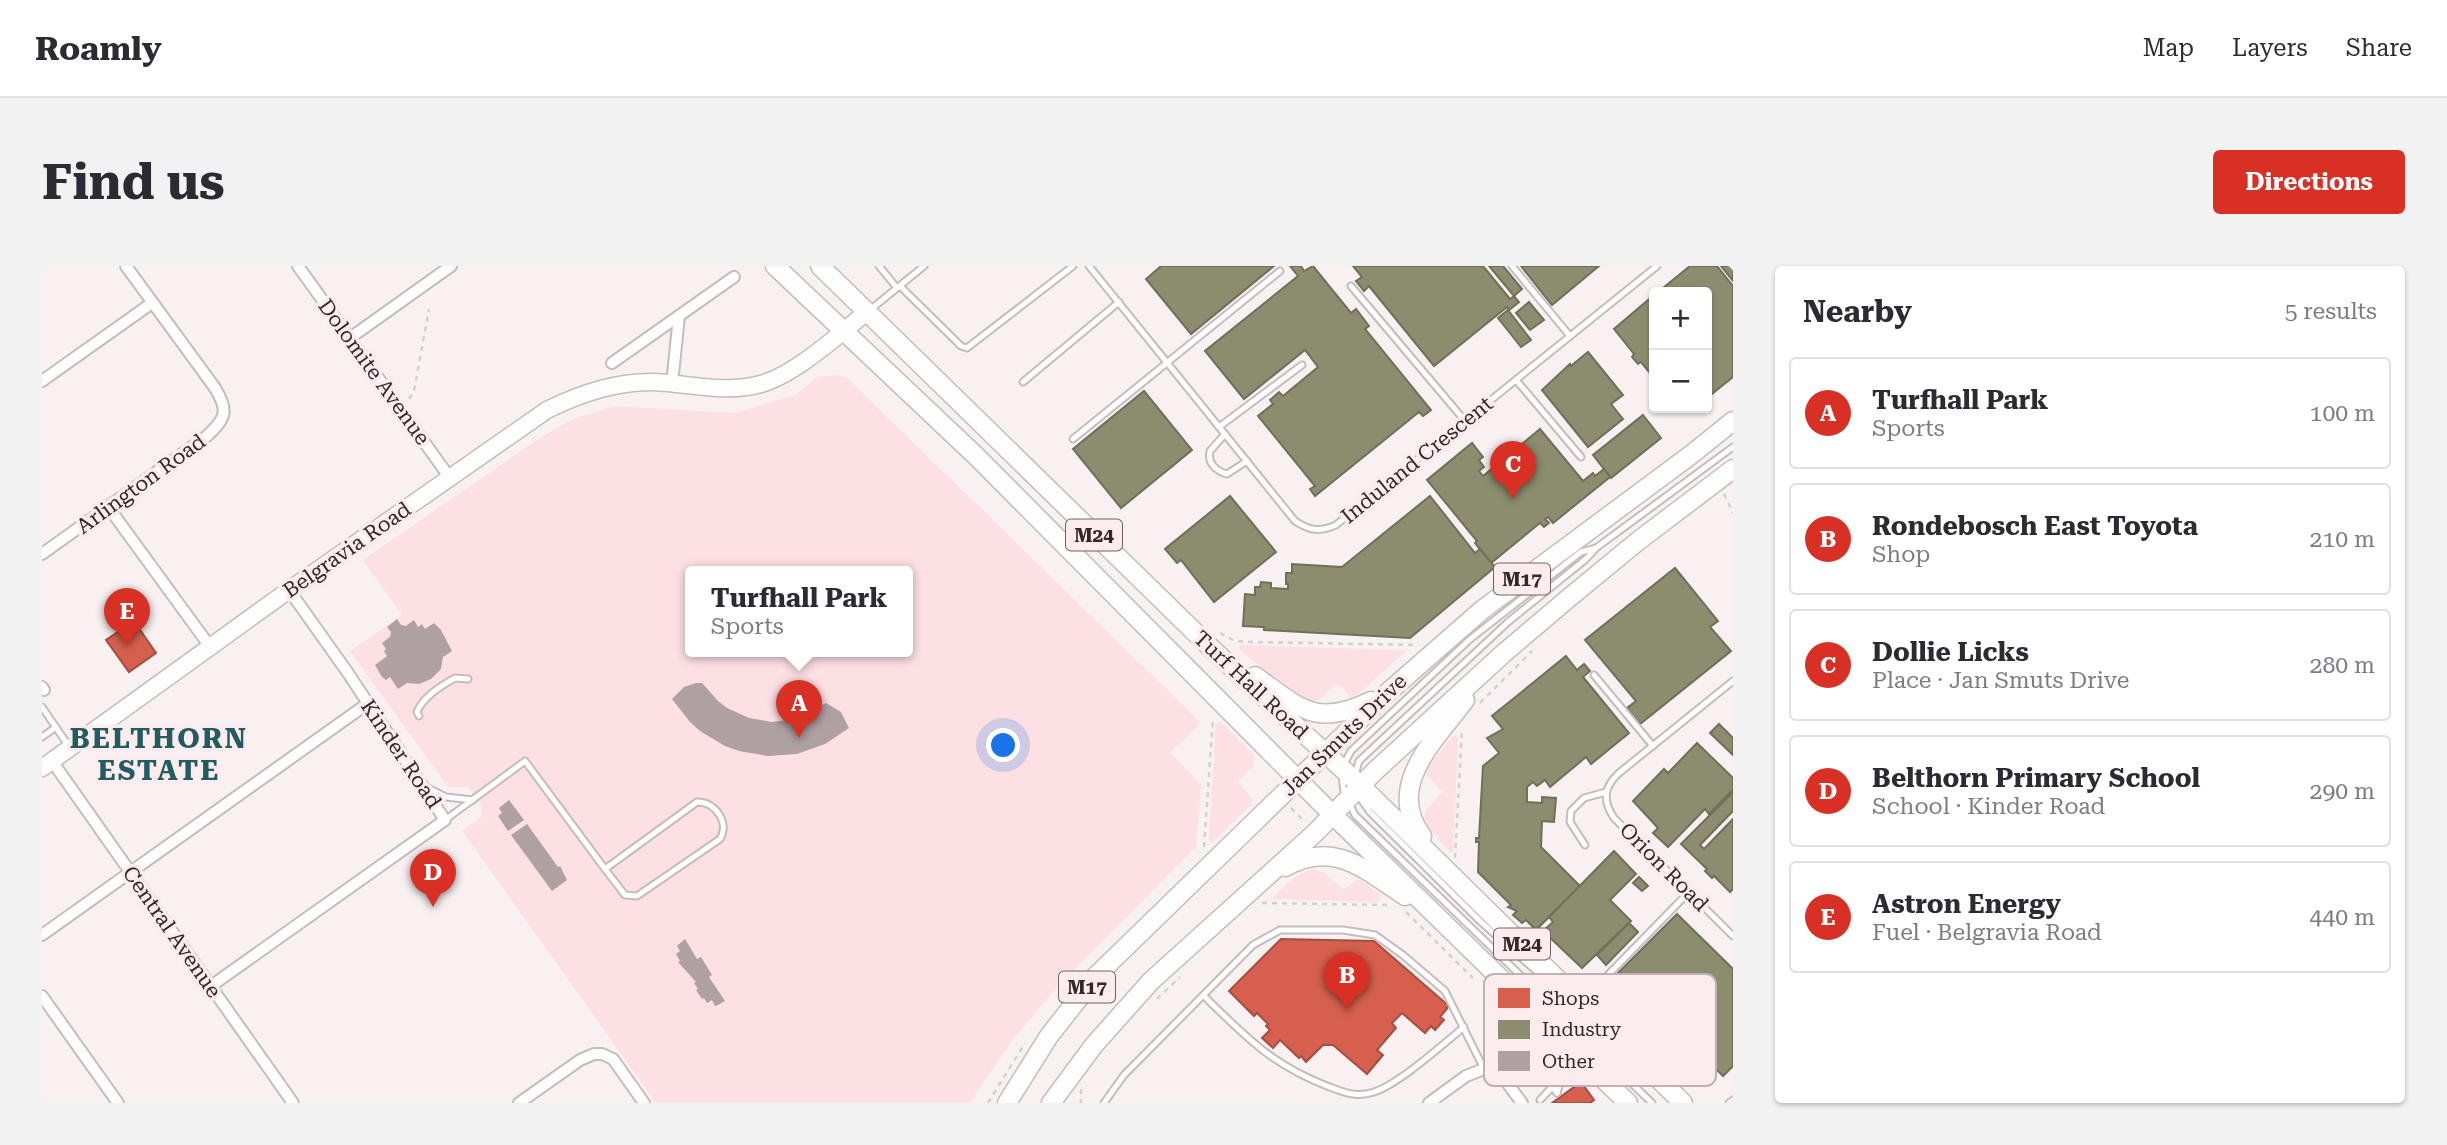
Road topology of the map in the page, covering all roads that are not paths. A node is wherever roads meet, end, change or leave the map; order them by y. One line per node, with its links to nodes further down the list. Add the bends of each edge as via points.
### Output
1 (126, 266): 18 (street, Arlington Road)
2 (298, 266): 23 (street, Dolomite Avenue)
3 (451, 266): 12 (street)
4 (775, 266): 21 (main road, Turf Hall Road / M24)
5 (820, 266): 19 (main road, Turf Hall Road / M24)
6 (879, 266): 16 (lane)
7 (924, 266): 16 (lane)
8 (1073, 266): 16 (lane, via 969,348 961,346)
9 (1089, 266): 17 (lane, Induland Crescent)
10 (1512, 266): 22 (lane)
11 (1657, 266): 22 (lane, Induland Crescent)
12 (438, 270): 23 (street)
13 (1280, 271): 25 (lane)
14 (734, 277): 20 (street)
15 (1351, 286): 31 (lane)
16 (899, 287): 19 (lane)
17 (1119, 302): 25 (lane, Induland Crescent); 29 (lane)
18 (152, 303): 28 (street); 41 (street, Arlington Road, via 215,388 224,412 207,436)
19 (867, 312): 21 (street, Belgravia Road); 45 (main road, Turf Hall Road / M24)
20 (678, 316): 24 (street); 30 (street)
21 (843, 331): 30 (street, Belgravia Road, via 794,368 762,384 724,390); 61 (main road, Turf Hall Road / M24, via 975,455)
22 (1570, 336): 27 (lane, Induland Crescent)
23 (350, 338): 40 (street, Dolomite Avenue)
24 (612, 363)
25 (1168, 363): 33 (lane, Induland Crescent); 35 (lane)
26 (1302, 365): 33 (lane)
27 (1516, 380): 31 (lane, Induland Crescent); 37 (lane)
28 (42, 381)
29 (1023, 382)
30 (672, 384): 40 (street, Belgravia Road, via 622,384 573,397 531,420)
31 (1465, 421): 38 (lane, Induland Crescent, via 1325,530 1295,521)
32 (1733, 421): 51 (main road, Jan Smuts Drive / M17, via 1482,610)
33 (1219, 427): 34 (lane, Induland Crescent)
34 (1224, 434): 38 (lane, Induland Crescent); 38 (lane, via 1210,451 1211,463 1227,474)
35 (1073, 439)
36 (1733, 447): 42 (lane)
37 (1581, 457)
38 (1247, 461)
39 (1733, 469): 47 (main road, M17, via 1638,541)
40 (450, 478): 44 (street, Belgravia Road)
41 (109, 508): 43 (street, Arlington Road); 46 (street)
42 (1596, 548): 63 (lane, via 1479,648 1359,761); 63 (lane, via 1581,552 1453,654 1351,751)
43 (42, 554)
44 (289, 590): 46 (street, Belgravia Road); 52 (street, Kinder Road)
45 (1214, 640): 51 (main road, via 1296,706 1314,713 1343,713); 59 (main road, Turf Hall Road / M24)
46 (211, 648): 58 (street, Belgravia Road)
47 (1493, 663): 63 (main road, M17); 71 (main road, via 1422,757 1410,780 1412,823)
48 (1594, 674): 57 (lane)
49 (468, 680): 54 (lane, via 455,678 444,685 420,705)
50 (1733, 681): 57 (lane)
51 (1386, 694): 59 (main road, Jan Smuts Drive / M17)
52 (367, 704): 62 (street, Kinder Road); 70 (street)
53 (42, 707): 55 (lane)
54 (419, 716)
55 (56, 727): 56 (lane); 58 (lane)
56 (42, 737)
57 (1653, 746): 64 (lane, via 1615,777)
58 (70, 748): 60 (street, Belgravia Road)
59 (1325, 753): 61 (main road, Jan Smuts Drive / M17); 63 (main road, Turf Hall Road / M24)
60 (47, 765): 70 (street, Central Avenue)
61 (1297, 779): 66 (main road, Turf Hall Road / M24); 98 (main road, Jan Smuts Drive / M17, via 1096,976 1049,1036)
62 (420, 784): 65 (lane, via 446,797); 67 (street, Kinder Road)
63 (1352, 785): 66 (main road, M17); 71 (main road, Turf Hall Road / M24); 78 (lane, via 1355,815); 79 (lane, via 1370,812)
64 (1606, 792): 68 (lane, via 1584,798 1572,808 1570,821); 73 (lane, Orion Road, via 1614,818)
65 (473, 800): 67 (lane); 69 (lane, via 525,761)
66 (1333, 815): 72 (main road, M17); 74 (main road, Turf Hall Road / M24)
67 (445, 820): 82 (street, Kinder Road)
68 (1586, 845)
69 (605, 869): 69 (lane, via 697,802 714,807 723,823 720,839 637,896 625,895)
70 (130, 872): 75 (street); 82 (street, Central Avenue)
71 (1456, 872): 80 (main road, Turf Hall Road / M24)
72 (1270, 875): 74 (main road, via 1296,861 1344,858); 99 (main road, M17, via 1151,981 1094,1045)
73 (1689, 892): 76 (lane, Orion Road); 81 (lane)
74 (1443, 921): 77 (main road, Turf Hall Road / M24)
75 (42, 934)
76 (1733, 936)
77 (1498, 974)
78 (1518, 974)
79 (1537, 974)
80 (1553, 974)
81 (1609, 974)
82 (211, 986): 95 (street, Central Avenue)
83 (42, 996): 94 (street)
84 (1203, 996): 85 (lane, via 1259,1049 1309,1079 1350,1095 1384,1088); 85 (lane, via 1272,932 1368,933 1438,984); 100 (lane, via 1124,1075)
85 (1464, 1027): 86 (lane)
86 (1484, 1069): 101 (street, via 1466,1076)
87 (1509, 1086): 102 (street)
88 (1559, 1086): 92 (lane, via 1557,1093)
89 (1612, 1086): 103 (main road, Turf Hall Road / M24)
90 (1634, 1086): 104 (lane)
91 (1666, 1086): 105 (main road, Turf Hall Road / M24)
92 (1552, 1087): 93 (lane)
93 (1540, 1102)
94 (118, 1103)
95 (293, 1103)
96 (519, 1103): 97 (street, via 594,1054 612,1059)
97 (644, 1103)
98 (1007, 1103)
99 (1051, 1103)
100 (1104, 1103)
101 (1429, 1103)
102 (1522, 1103)
103 (1628, 1103)
104 (1651, 1103)
105 (1683, 1103)

